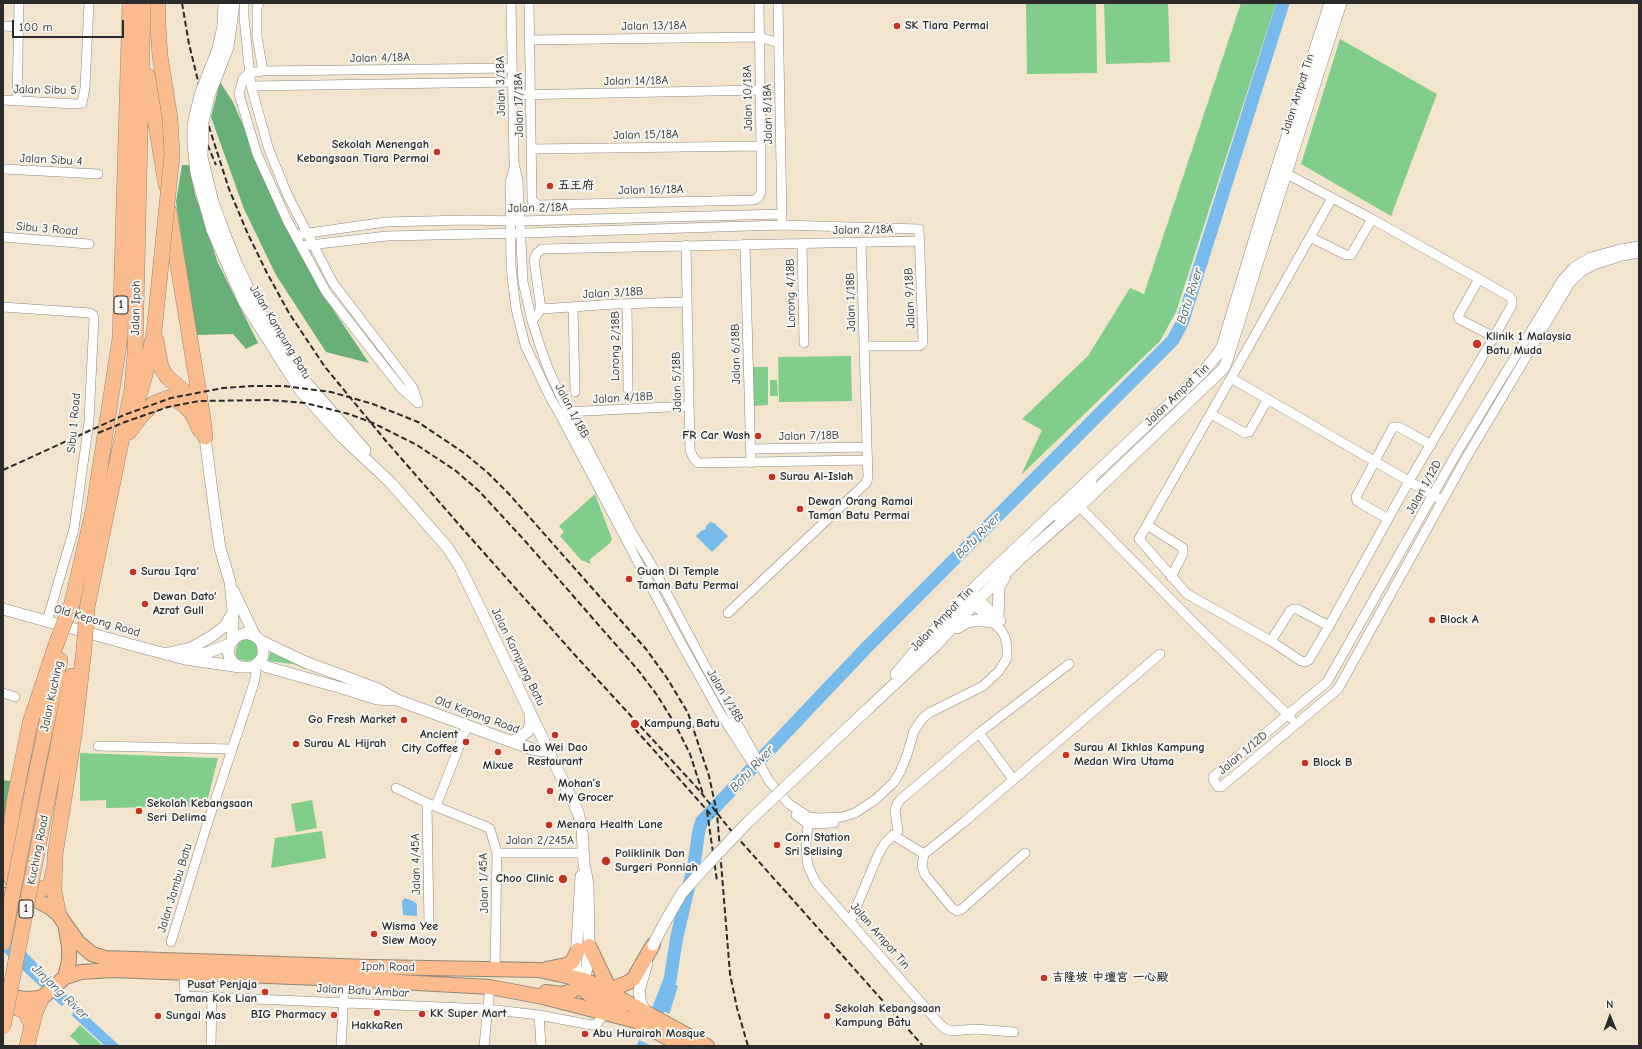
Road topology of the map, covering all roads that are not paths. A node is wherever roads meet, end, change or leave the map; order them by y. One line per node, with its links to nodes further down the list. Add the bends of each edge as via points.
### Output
1 (19, 3): 17 (street)
2 (89, 3): 33 (street, Jalan Sibu 5, via 82,103)
3 (130, 3): 116 (highway, Jalan Ipoh / 1, bridge, via 120,338 94,507)
4 (143, 3): 19 (highway, Jalan Ipoh / 1)
5 (158, 3): 71 (highway, bridge, via 160,56 170,118 172,155)
6 (224, 3): 63 (street, Jalan Kampung Batu, bridge, via 218,49 201,92 193,126 192,144 196,173 212,230)
7 (234, 3): 63 (street, Jalan Kampung Batu, bridge, via 228,47 209,96 203,122 202,157 213,202)
8 (244, 3): 25 (street)
9 (259, 3): 24 (street, via 257,38)
10 (511, 3): 22 (street, Jalan 3/18A)
11 (529, 3): 20 (street, Jalan 17/18A)
12 (759, 3): 18 (street, Jalan 10/18A)
13 (778, 3): 21 (street, Jalan 8/18A)
14 (1330, 3): 42 (street, Jalan Ampat Tin)
15 (1341, 3): 38 (street, Jalan Ampat Tin)
16 (3, 26): 17 (street)
17 (18, 27): 33 (street)
18 (759, 36): 20 (street, Jalan 13/18A); 21 (street, Jalan 13/18A); 29 (street, Jalan 10/18A)
19 (142, 40): 85 (highway); 91 (highway, Jalan Ipoh / 1, via 136,353 132,389)
20 (529, 40): 31 (street, Jalan 17/18A)
21 (779, 43): 43 (street, Jalan 8/18A)
22 (512, 68): 23 (street, Jalan 4/18A); 26 (street, Jalan 3/18A)
23 (382, 70): 24 (street, Jalan 4/18A); 27 (street)
24 (263, 71): 25 (street, Jalan 4/18A)
25 (249, 72): 28 (street); 49 (street, via 243,79 239,94 257,154)
26 (513, 82): 27 (street); 30 (street, Jalan 3/18A)
27 (382, 84): 28 (street)
28 (251, 86): 47 (street, via 269,150)
29 (760, 90): 31 (street, Jalan 14/18A); 34 (street, Jalan 10/18A)
30 (513, 95): 31 (street, Jalan 14/18A); 45 (street, Jalan 3/18A, via 514,168 518,181)
31 (530, 95): 35 (street, Jalan 17/18A)
32 (3, 100): 33 (street, Jalan Sibu 5)
33 (17, 101)
34 (761, 146): 35 (street, Jalan 15/18A); 39 (street, Jalan 10/18A)
35 (532, 149): 41 (street, Jalan 17/18A, via 532,200)
36 (3, 169): 37 (street, Jalan Sibu 4)
37 (98, 174)
38 (1287, 174): 40 (street); 42 (street, via 1278,178); 99 (street, Jalan Ampat Tin, via 1224,368)
39 (761, 192): 41 (street, Jalan 16/18A, via 754,200)
40 (1332, 198): 44 (street); 51 (street)
41 (537, 204)
42 (1263, 211): 95 (street, Jalan Ampat Tin, via 1222,347 1217,355 1202,373)
43 (782, 214): 45 (street, Jalan 2/18A); 46 (street, Jalan 8/18A)
44 (1372, 219): 51 (street, via 1351,255 1346,255); 62 (street)
45 (516, 221): 47 (street, Jalan 2/18A, via 386,222); 48 (street, Jalan 3/18A)
46 (782, 225): 48 (street, Jalan 2/18A); 52 (street, Jalan 2/18A, via 917,229)
47 (306, 232): 49 (street, Jalan 2/18A); 57 (street)
48 (516, 233): 57 (street, Jalan 2/18A, via 387,236); 65 (street, Jalan 1/18B); 82 (street, Jalan 1/18B, via 511,267 519,327 525,345)
49 (295, 234): 58 (street)
50 (3, 237): 55 (street, Sibu 3 Road)
51 (1310, 237): 77 (street)
52 (920, 240): 53 (street, Jalan 2/18A); 74 (street, Jalan 9/18B, via 922,344)
53 (861, 242): 54 (street, Jalan 2/18A); 74 (street, Jalan 1/18B)
54 (802, 243): 56 (street, Jalan 2/18A); 73 (street, Lorong 4/18B)
55 (89, 244)
56 (746, 244): 59 (street, Jalan 2/18A); 90 (street, Jalan 6/18B)
57 (312, 245): 58 (street, Jalan 2/18A); 75 (street, via 333,283)
58 (301, 246): 76 (street, via 326,292)
59 (686, 246): 64 (street, Jalan 5/18B); 69 (street, Jalan 2/18A, via 542,249 534,260)
60 (1639, 246): 97 (street, Jalan 1/12D, via 1591,257 1568,273)
61 (1639, 253): 98 (street, Jalan 1/12D, via 1594,265 1581,272 1570,283)
62 (1479, 279): 72 (street, via 1512,300 1512,305); 72 (street, via 1458,316 1459,319)
63 (248, 300): 132 (street, Jalan Kampung Batu, via 300,390 342,437 390,482 456,558)
64 (687, 302): 66 (street, Jalan 3/18B); 81 (street, Jalan 5/18B)
65 (527, 303): 69 (street); 70 (street, Jalan 1/18B)
66 (627, 304): 68 (street, Jalan 3/18B); 78 (street, Lorong 2/18B)
67 (3, 307): 111 (street, Sibu 1 Road, via 90,313 94,318 89,421 74,529)
68 (573, 307): 69 (street, Jalan 3/18B); 79 (street)
69 (541, 309): 70 (street)
70 (532, 321): 83 (street, Jalan 1/18B, via 549,371)
71 (154, 333): 85 (highway, via 161,367 167,377 197,404); 86 (highway, via 146,375)
72 (1494, 337): 88 (street)
73 (804, 343)
74 (864, 346): 89 (street, Jalan 1/18B)
75 (397, 367): 76 (street); 76 (street, via 413,388 418,403)
76 (389, 373)
77 (1232, 378): 80 (street); 84 (street)
78 (628, 389)
79 (575, 392)
80 (1268, 399): 84 (street, via 1249,432 1245,433); 93 (street)
81 (689, 406): 83 (street, Jalan 4/18B); 94 (street, Jalan 5/18B, via 690,450 698,463)
82 (558, 411): 83 (street, Jalan 4/18B); 131 (street, Jalan 1/18B)
83 (570, 412): 129 (street, Jalan 1/18B, via 632,533 654,568 674,610)
84 (1211, 414): 101 (street)
85 (203, 418): 87 (highway)
86 (128, 432): 87 (highway, via 153,404 168,398 175,399 192,413); 91 (highway)
87 (205, 438): 105 (street, via 214,514)
88 (1431, 445): 93 (street, via 1399,427 1393,427); 96 (street)
89 (867, 447): 90 (street, Jalan 7/18B); 92 (street, Jalan 1/18B)
90 (750, 449): 94 (street, Jalan 6/18B)
91 (118, 459): 118 (highway, Jalan Ipoh / 1, bridge)
92 (867, 460): 94 (street); 109 (street, Jalan 1/18B, via 866,483)
93 (1375, 462): 96 (street); 100 (street, via 1356,499)
94 (751, 463)
95 (1101, 467): 99 (street, via 1079,498); 102 (street, Jalan Ampat Tin)
96 (1409, 481): 97 (street); 100 (street)
97 (1433, 495): 98 (street); 133 (street, Jalan 1/12D, via 1334,672 1327,682)
98 (1442, 501): 134 (street, Jalan 1/12D, via 1338,689)
99 (1079, 507): 102 (street, via 1070,506); 103 (street, Jalan Ampat Tin); 133 (street)
100 (1388, 519): 112 (street)
101 (1146, 525): 104 (street, via 1138,539); 104 (street, via 1183,548 1183,554)
102 (1040, 527): 106 (street, Jalan Ampat Tin)
103 (1028, 552): 106 (street, Jalan Ampat Tin); 110 (street, via 1001,582)
104 (1171, 577): 114 (street, via 1187,594)
105 (230, 582): 108 (street); 113 (street)
106 (972, 598): 110 (street); 117 (street, Jalan Ampat Tin); 130 (street, Jalan Ampat Tin, via 910,657)
107 (3, 609): 111 (street, Old Kepong Road)
108 (233, 611): 115 (street); 119 (street, via 225,626 212,636 191,648)
109 (728, 613)
110 (995, 620): 117 (street, via 978,620 960,625); 148 (street, via 1008,633 1012,646 1011,659 1002,674 985,690 932,716 926,722 918,733 904,774 888,795 847,821 826,824)
111 (47, 621): 119 (street, Old Kepong Road)
112 (1329, 626): 114 (street, via 1293,609); 114 (street, via 1310,660 1305,662)
113 (258, 639): 115 (street, via 246,633 237,636); 122 (street, via 263,656); 128 (street, Old Kepong Road, via 305,662 378,689)
114 (1271, 641)
115 (231, 642): 121 (street); 124 (street, via 228,652 230,658)
116 (60, 643): 143 (highway, Jalan Kuching / 1); 149 (highway, via 30,723 14,802)
117 (935, 646): 130 (street, Jalan Ampat Tin)
118 (81, 649): 145 (highway, Jalan Kuching / 1); 156 (highway, via 74,736)
119 (167, 653): 121 (street, Old Kepong Road)
120 (1160, 654): 142 (street)
121 (185, 659): 124 (street, Old Kepong Road)
122 (257, 664): 124 (street, via 250,668); 125 (street, Jalan Jambu Batu); 128 (street, Old Kepong Road, via 377,699)
123 (1069, 664): 136 (street)
124 (240, 667): 125 (street, via 248,672)
125 (254, 683): 140 (street, Jalan Jambu Batu)
126 (3, 693): 127 (street)
127 (15, 697)
128 (397, 700): 135 (street, Old Kepong Road)
129 (726, 703): 131 (street); 137 (street, Jalan 1/18B)
130 (871, 706): 163 (street, Jalan Ampat Tin, bridge, via 708,863 682,893)
131 (718, 709): 137 (street, Jalan 1/18B)
132 (530, 711): 138 (street, via 528,731); 141 (street, Jalan Kampung Batu)
133 (1288, 714): 134 (street); 134 (street, Jalan 1/12D, via 1213,777 1218,787)
134 (1296, 724)
135 (467, 726): 138 (street, Old Kepong Road); 147 (street)
136 (979, 733): 142 (street); 150 (street, via 897,804 895,811)
137 (743, 740): 148 (street, Jalan 1/18B, via 767,782)
138 (511, 741): 141 (street, Old Kepong Road, via 535,750)
139 (98, 746): 140 (street)
140 (232, 749): 161 (street, Jalan Jambu Batu)
141 (549, 751): 154 (street, Jalan Kampung Batu, via 578,812 582,830)
142 (1013, 779): 153 (street)
143 (33, 788): 162 (highway, Kuching Road / 1, bridge)
144 (396, 788): 146 (street, Jalan 1/45A)
145 (49, 791): 184 (highway, Kuching Road / 1, bridge)
146 (428, 803): 147 (street, Jalan 1/45A); 160 (street, Jalan 4/45A)
147 (436, 806): 151 (street, Jalan 1/45A, via 487,826)
148 (809, 820): 159 (street, Jalan Ampat Tin, via 806,850 811,874 816,884)
149 (11, 831): 155 (highway); 156 (highway, via 9,873 13,882 30,889 44,889 52,880)
150 (898, 831)
151 (498, 853): 154 (street, Jalan 2/245A); 165 (street, Jalan 1/45A)
152 (1025, 853): 153 (street, via 957,911 925,874 922,866)
153 (924, 854): 159 (street, via 893,835 878,855)
154 (583, 858): 164 (street, Jalan Kampung Batu, via 588,884)
155 (3, 868)
156 (54, 869): 158 (highway, via 55,897)
157 (3, 895): 158 (main road, Ipoh Road, via 23,895 34,899 46,905)
158 (62, 920): 165 (main road, Ipoh Road, via 78,942 92,954 105,958 370,967); 168 (main road, via 69,946)
159 (850, 922): 185 (street, Jalan Ampat Tin, via 948,1031 974,1029)
160 (429, 924)
161 (171, 942)
162 (3, 943)
163 (653, 945): 172 (main road, via 634,978); 177 (street, Jalan Ampat Tin, via 634,985); 182 (street, Jalan Ampat Tin, via 638,991 642,1004)
164 (583, 948): 166 (main road, via 572,962 566,965); 170 (street, Jalan Kampung Batu, via 587,966); 172 (main road)
165 (495, 968): 166 (main road, Ipoh Road)
166 (539, 970): 170 (main road, Ipoh Road)
167 (184, 973): 168 (main road, Ipoh Road, via 100,970 81,972); 169 (main road, Ipoh Road); 174 (street, Jalan Batu Ambar, via 184,996)
168 (64, 979): 175 (main road)
169 (345, 979): 171 (main road, Ipoh Road); 176 (street)
170 (580, 981): 171 (main road, via 572,991 562,994); 172 (main road, Ipoh Road); 182 (main road, via 590,995)
171 (490, 987): 179 (street); 180 (main road, Ipoh Road, via 543,997)
172 (610, 990): 177 (main road, Ipoh Road)
173 (3, 996): 175 (main road, via 26,999)
174 (212, 996): 176 (street, Jalan Batu Ambar); 188 (street)
175 (43, 997): 183 (highway)
176 (343, 1002): 179 (street, Jalan Batu Ambar); 189 (street)
177 (630, 1003): 182 (main road, via 630,1008)
178 (3, 1004): 183 (highway, via 24,1010)
179 (487, 1009): 181 (street, Jalan Batu Ambar); 190 (street)
180 (604, 1013): 181 (street, Jalan Batu Ambar, via 597,1024 591,1025); 182 (main road, Ipoh Road)
181 (539, 1015): 191 (street)
182 (642, 1020): 186 (main road, Ipoh Road)
183 (32, 1025): 187 (highway)
184 (3, 1027)
185 (1014, 1032)
186 (672, 1033): 192 (main road, Ipoh Road); 193 (main road, Ipoh Road)
187 (27, 1046)
188 (211, 1046)
189 (341, 1046)
190 (484, 1046)
191 (541, 1046)
192 (683, 1046)
193 (707, 1046)

